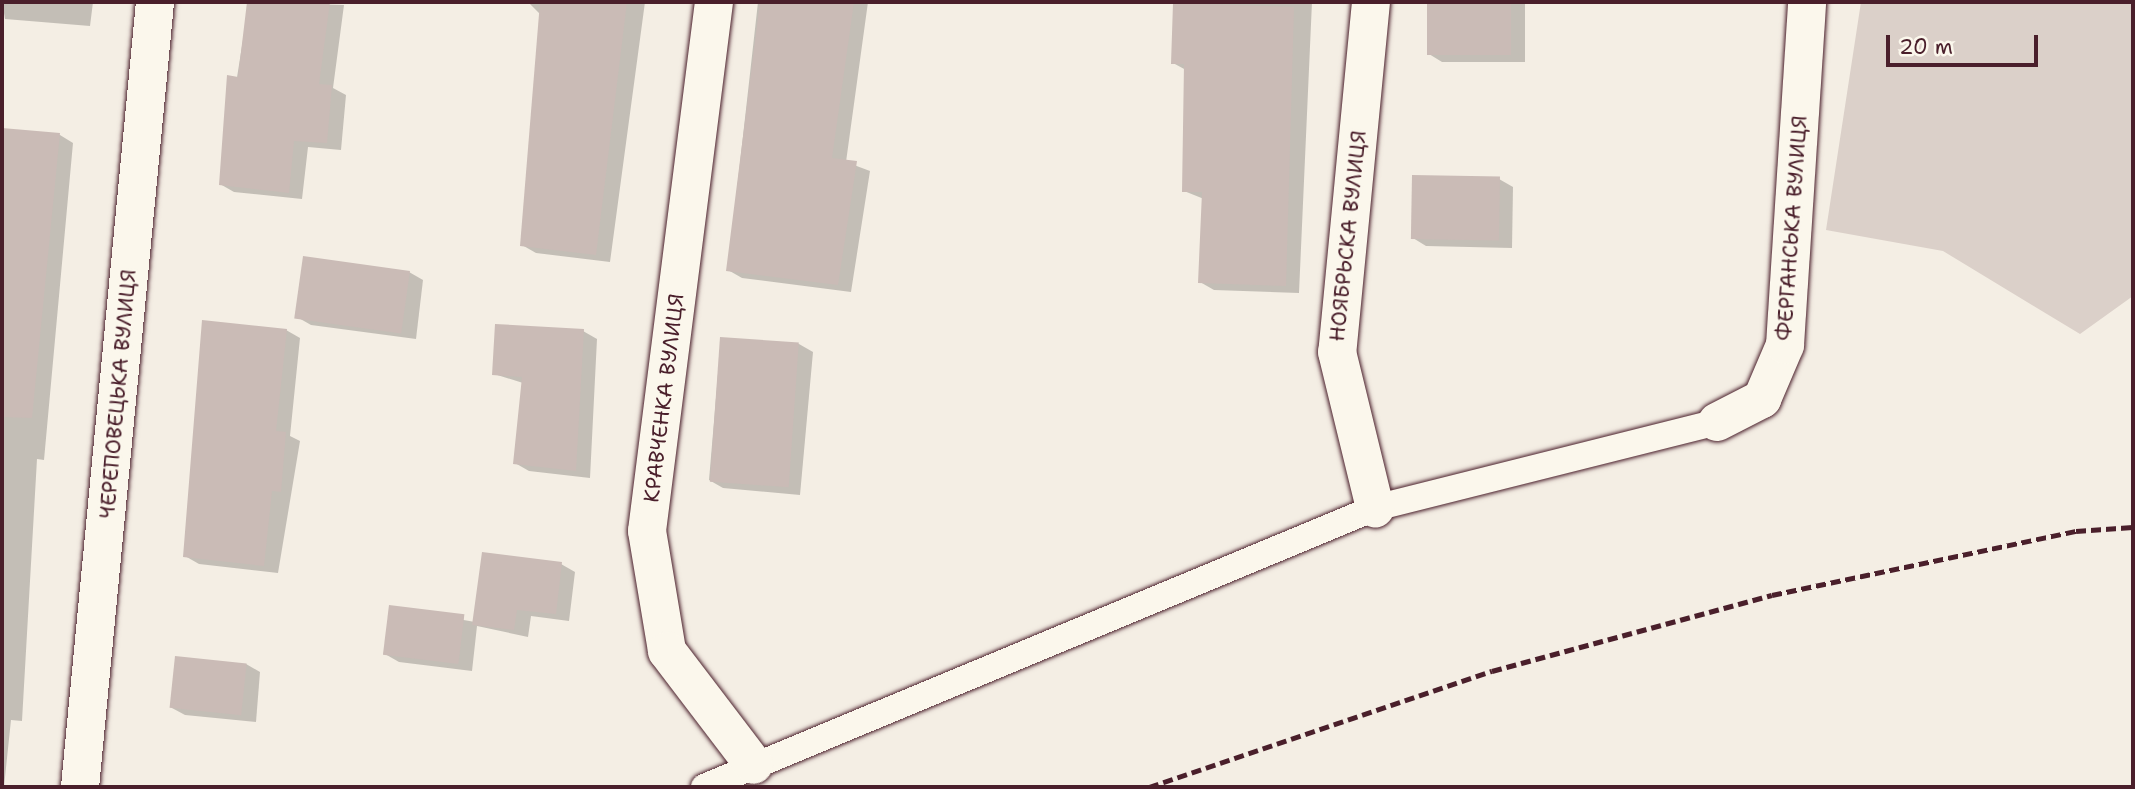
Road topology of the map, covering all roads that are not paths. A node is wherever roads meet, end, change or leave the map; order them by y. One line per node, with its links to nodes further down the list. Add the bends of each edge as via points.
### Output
1 (155, 2): 8 (street, ЧЕРЕПОВЕЦЬКА ВУЛИЦЯ)
2 (714, 2): 7 (street, КРАВЧЕНКА ВУЛИЦЯ, via 647,531 667,650)
3 (1371, 2): 6 (street, НОЯБРЬСКА ВУЛИЦЯ, via 1337,352)
4 (1807, 2): 5 (street, ФЕРГАНСЬКА ВУЛИЦЯ, via 1785,345 1762,399)
5 (1717, 422): 6 (lane)
6 (1375, 508): 7 (lane)
7 (754, 765): 9 (lane)
8 (80, 787)
9 (704, 787)

